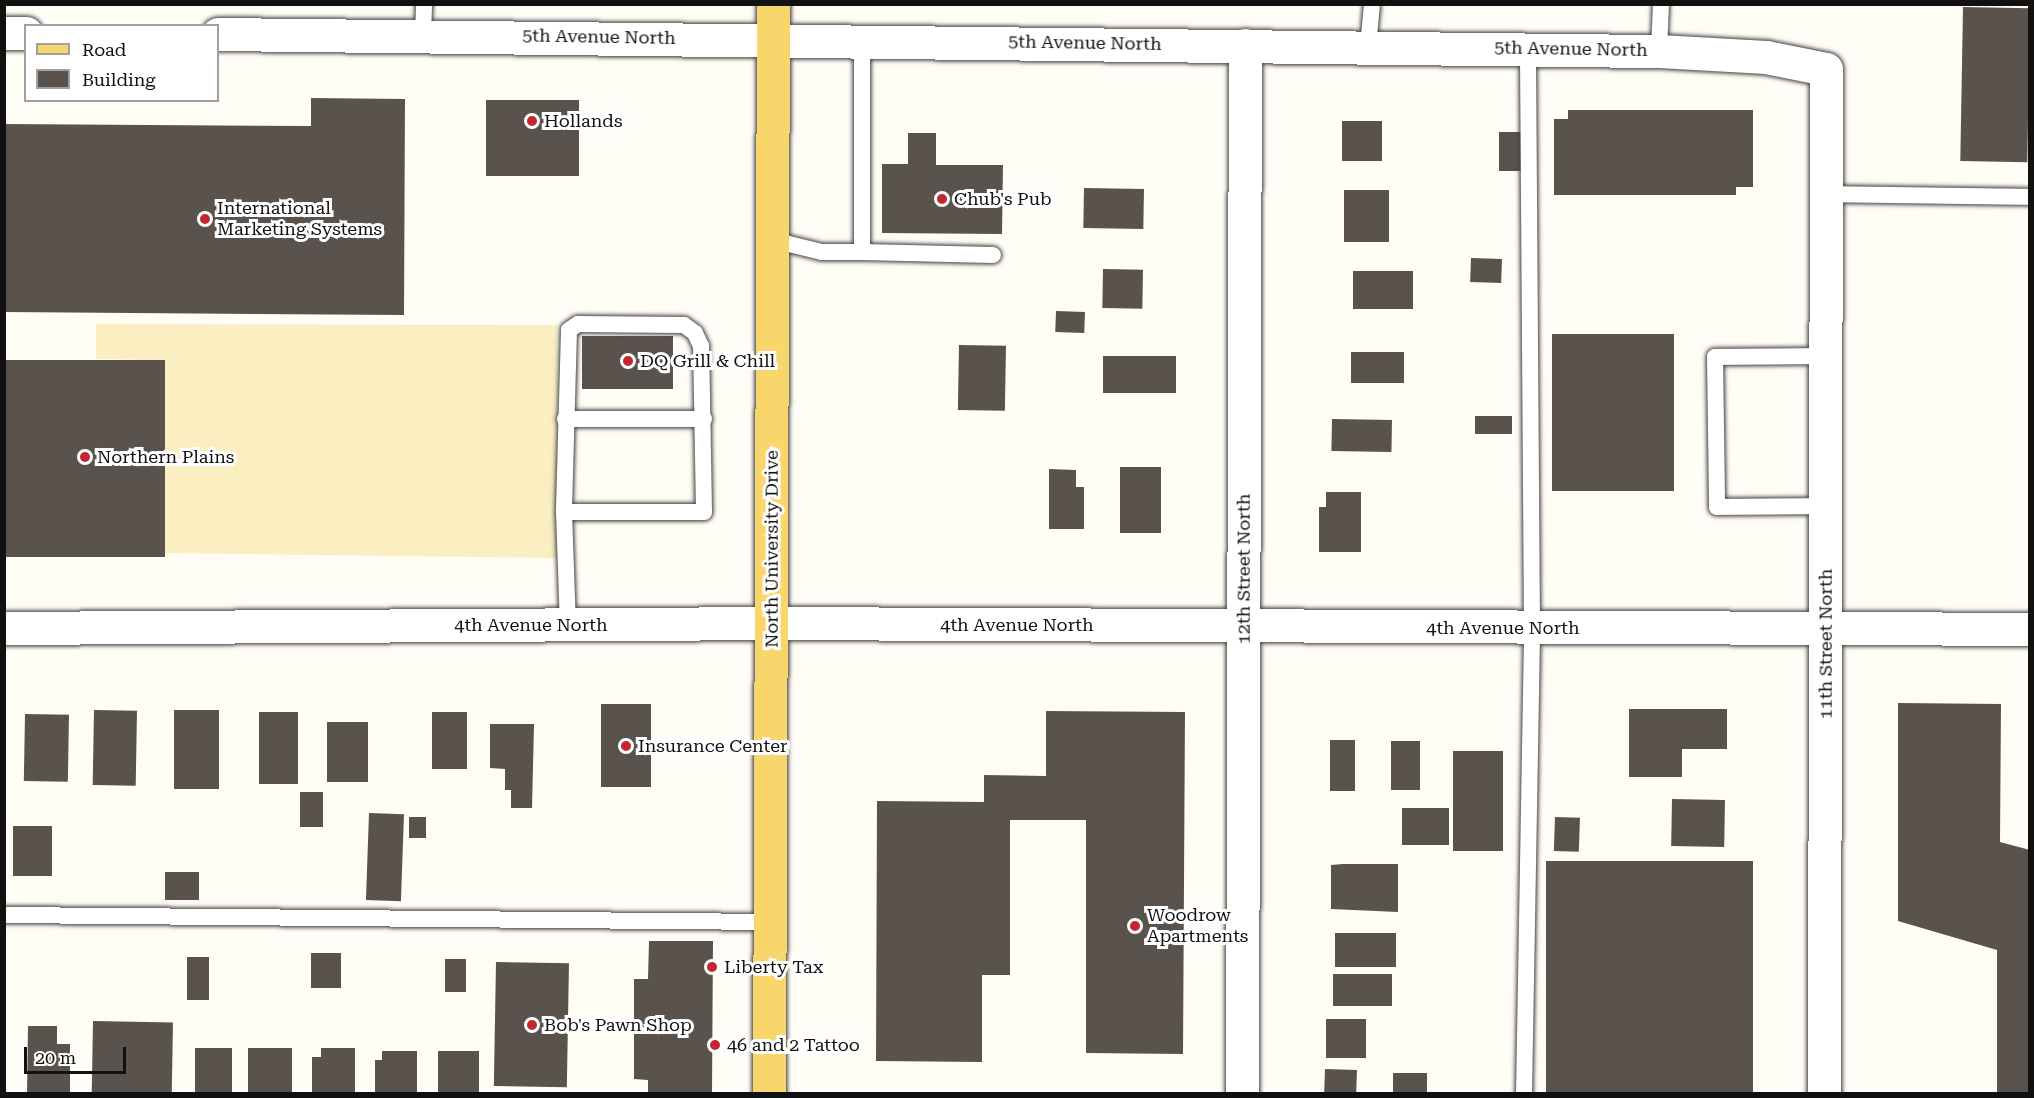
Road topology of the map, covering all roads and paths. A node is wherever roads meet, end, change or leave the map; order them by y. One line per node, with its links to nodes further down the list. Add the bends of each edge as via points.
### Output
1 (773, 4): 8 (main road, North University Drive)
2 (1372, 4): 11 (lane)
3 (1661, 4): 13 (lane)
4 (424, 20): 7 (street, 5th Avenue North); 8 (street, 5th Avenue North)
5 (4, 33): 6 (street)
6 (24, 33)
7 (219, 34)
8 (773, 39): 9 (street, 5th Avenue North); 16 (main road, North University Drive)
9 (862, 40): 10 (street, 5th Avenue North); 17 (lane)
10 (1245, 45): 11 (street, 5th Avenue North); 26 (street, 12th Street North)
11 (1368, 47): 12 (street, 5th Avenue North)
12 (1528, 48): 13 (street, 5th Avenue North); 28 (lane)
13 (1659, 51): 14 (street, 5th Avenue North, via 1766,57 1826,69)
14 (1825, 194): 15 (lane); 19 (street, 11th Street North)
15 (2030, 197)
16 (773, 240): 17 (lane, via 822,252); 24 (main road, North University Drive)
17 (862, 252): 18 (lane)
18 (993, 255)
19 (1825, 356): 22 (street, 11th Street North); 22 (lane, via 1715,357 1717,507)
20 (565, 419): 21 (lane); 21 (lane, via 566,347 569,330 578,324 684,325 695,333 701,346); 23 (lane)
21 (704, 419): 23 (lane, via 704,512)
22 (1826, 506): 30 (street, 11th Street North)
23 (564, 512): 25 (lane)
24 (772, 623): 25 (street, 4th Avenue North); 26 (street, 4th Avenue North); 32 (main road, North University Drive)
25 (568, 626): 27 (street, 4th Avenue North)
26 (1244, 626): 28 (street, 4th Avenue North); 34 (street, 12th Street North)
27 (4, 628)
28 (1532, 628): 30 (street, 4th Avenue North); 35 (lane)
29 (2030, 629): 30 (street, 4th Avenue North)
30 (1826, 631): 36 (street, 11th Street North)
31 (4, 915): 32 (lane)
32 (770, 922): 33 (main road, North University Drive)
33 (769, 1094)
34 (1242, 1094)
35 (1524, 1094)
36 (1824, 1094)

